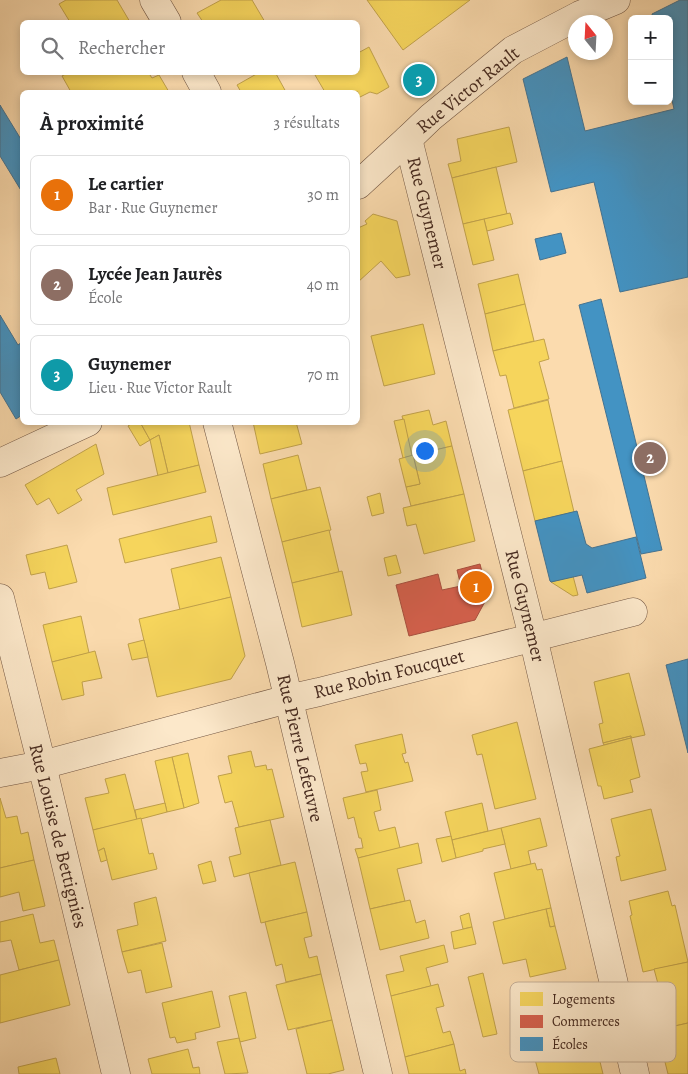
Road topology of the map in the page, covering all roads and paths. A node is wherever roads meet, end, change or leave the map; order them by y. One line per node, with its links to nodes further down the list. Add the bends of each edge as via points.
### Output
1 (154, 0): 3 (street)
2 (616, 0): 6 (street, Rue Victor Rault, via 513,50)
3 (166, 20)
4 (198, 75): 5 (street)
5 (206, 90)
6 (408, 139): 7 (street, Rue Victor Rault); 13 (street, Rue Guynemer)
7 (360, 183)
8 (82, 425): 10 (street)
9 (218, 425): 14 (street, Rue Pierre Lefeuvre)
10 (0, 463)
11 (0, 598): 15 (street, Rue Louise de Bettignies)
12 (633, 612): 13 (street, Rue Robin Foucquet)
13 (533, 637): 14 (street, Rue Robin Foucquet); 17 (street, Rue Guynemer)
14 (288, 699): 15 (street, Rue Robin Foucquet); 19 (street, Rue Pierre Lefeuvre)
15 (42, 766): 16 (street, Rue Robin Foucquet); 18 (street, Rue Louise de Bettignies)
16 (0, 773)
17 (614, 982)
18 (116, 1074)
19 (378, 1074)

